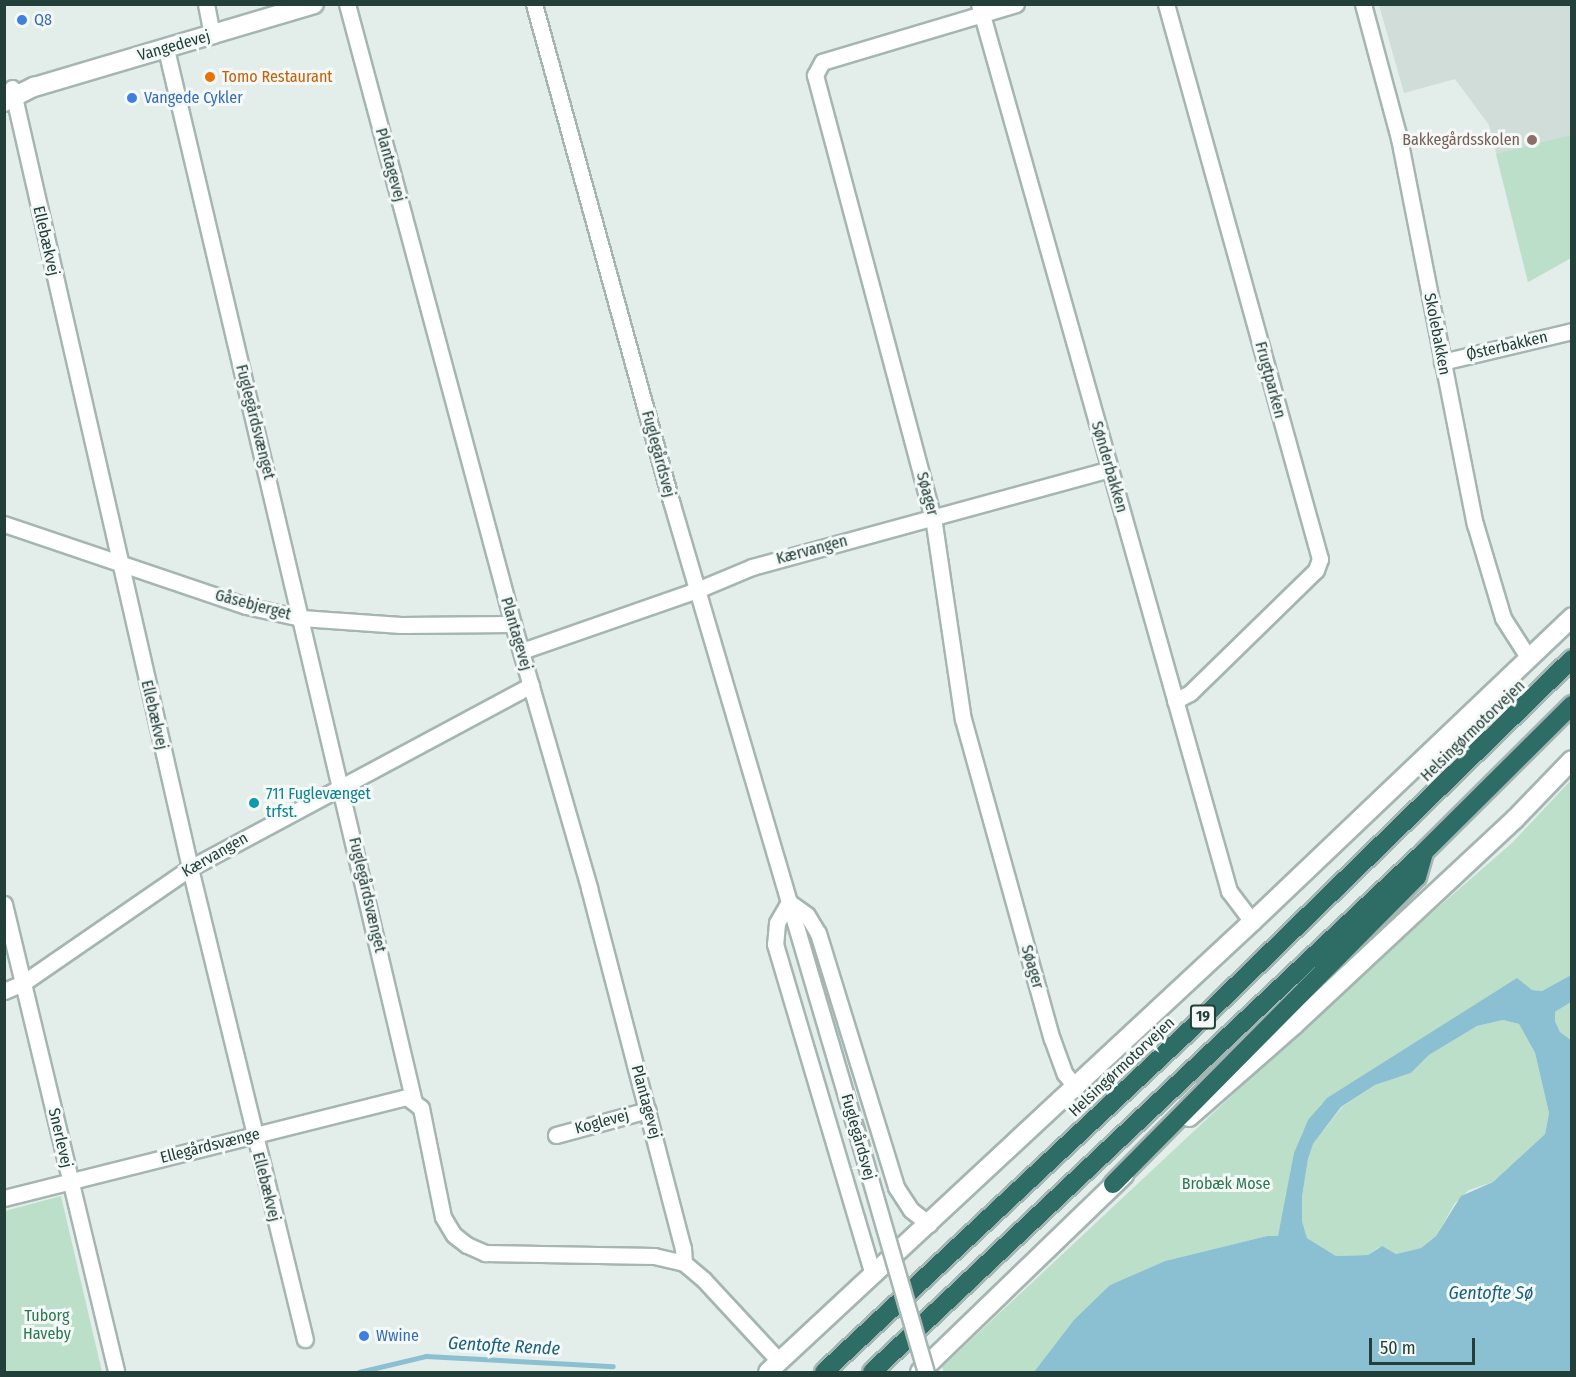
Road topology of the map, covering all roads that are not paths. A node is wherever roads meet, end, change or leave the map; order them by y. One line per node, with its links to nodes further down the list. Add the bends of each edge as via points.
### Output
1 (206, 4): 9 (street)
2 (314, 4): 9 (street, Vangedevej)
3 (347, 4): 21 (street, Plantagevej)
4 (534, 4): 18 (street, Fuglegårdsvej)
5 (1016, 4): 8 (street, Søager)
6 (1166, 4): 26 (street, Frugtparken, via 1320,559 1316,570 1215,669 1190,693)
7 (1363, 4): 13 (street, Skolebakken, via 1399,138)
8 (980, 10): 14 (street, Sønderbakken); 15 (street, Søager, via 822,62 815,75)
9 (212, 35): 10 (street, Vangedevej)
10 (166, 49): 11 (street, Vangedevej); 20 (street, Fuglegårdsvænget)
11 (9, 94): 17 (street, Ellebækvej)
12 (1572, 331): 13 (street, Østerbakken)
13 (1442, 362): 23 (street, Skolebakken, via 1475,524 1503,618)
14 (1110, 469): 15 (street, Kærvangen); 26 (street, Sønderbakken)
15 (933, 517): 18 (street, Kærvangen, via 752,567); 37 (street, Søager, via 963,719 1052,1039 1065,1074)
16 (4, 524): 17 (street, Gåsebjerget)
17 (119, 562): 20 (street, Gåsebjerget, via 246,606); 31 (street, Ellebækvej)
18 (698, 590): 22 (street, Kærvangen); 32 (street, Fuglegårdsvej)
19 (1572, 617): 23 (street)
20 (301, 618): 21 (street, Gåsebjerget, via 401,625); 29 (street, Fuglegårdsvænget)
21 (513, 624): 22 (street, Plantagevej)
22 (522, 651): 25 (street, Plantagevej)
23 (1528, 657): 34 (street)
24 (1572, 659): 50 (highway, Helsingørmotorvejen / 19, via 1210,1011)
25 (531, 685): 29 (street, Kærvangen); 39 (street, Plantagevej)
26 (1175, 701): 34 (street, Sønderbakken, via 1229,891)
27 (1572, 705): 30 (highway, 19)
28 (1572, 760): 43 (street, via 1514,820 1294,1025)
29 (341, 786): 31 (street, Kærvangen); 38 (street, Fuglegårdsvænget)
30 (1424, 852): 43 (highway, via 1417,877); 52 (highway, 19)
31 (190, 868): 35 (street, Kærvangen); 40 (street, Ellebækvej)
32 (789, 902): 45 (street, Fuglegårdsvej, via 807,915 818,933 896,1187 911,1210); 47 (street, Fuglegårdsvej, via 777,923 775,944); 54 (street, Fuglegårdsvej, bridge)
33 (4, 904): 35 (street, Snerlevej)
34 (1252, 922): 37 (street)
35 (23, 983): 36 (street, Kærvangen); 42 (street, Snerlevej)
36 (4, 991)
37 (1076, 1088): 45 (street)
38 (414, 1102): 40 (street, Ellegårdsvænge, via 397,1097); 46 (street, Fuglegårdsvænget, via 421,1108 443,1217 454,1235 467,1245 485,1252 654,1256)
39 (648, 1110): 41 (street, Koglevej); 46 (street, Plantagevej)
40 (253, 1135): 42 (street, Ellegårdsvænge); 48 (street, Ellebækvej)
41 (556, 1135)
42 (70, 1181): 44 (street, Ellegårdsvænge); 51 (street, Snerlevej)
43 (1113, 1184): 53 (street)
44 (4, 1198)
45 (929, 1224): 47 (street)
46 (684, 1263): 49 (street, Fuglegårdsvænget, via 704,1280)
47 (873, 1274): 49 (street)
48 (305, 1339)
49 (773, 1367)
50 (821, 1371)
51 (116, 1372)
52 (872, 1372)
53 (920, 1372)
54 (926, 1372)

